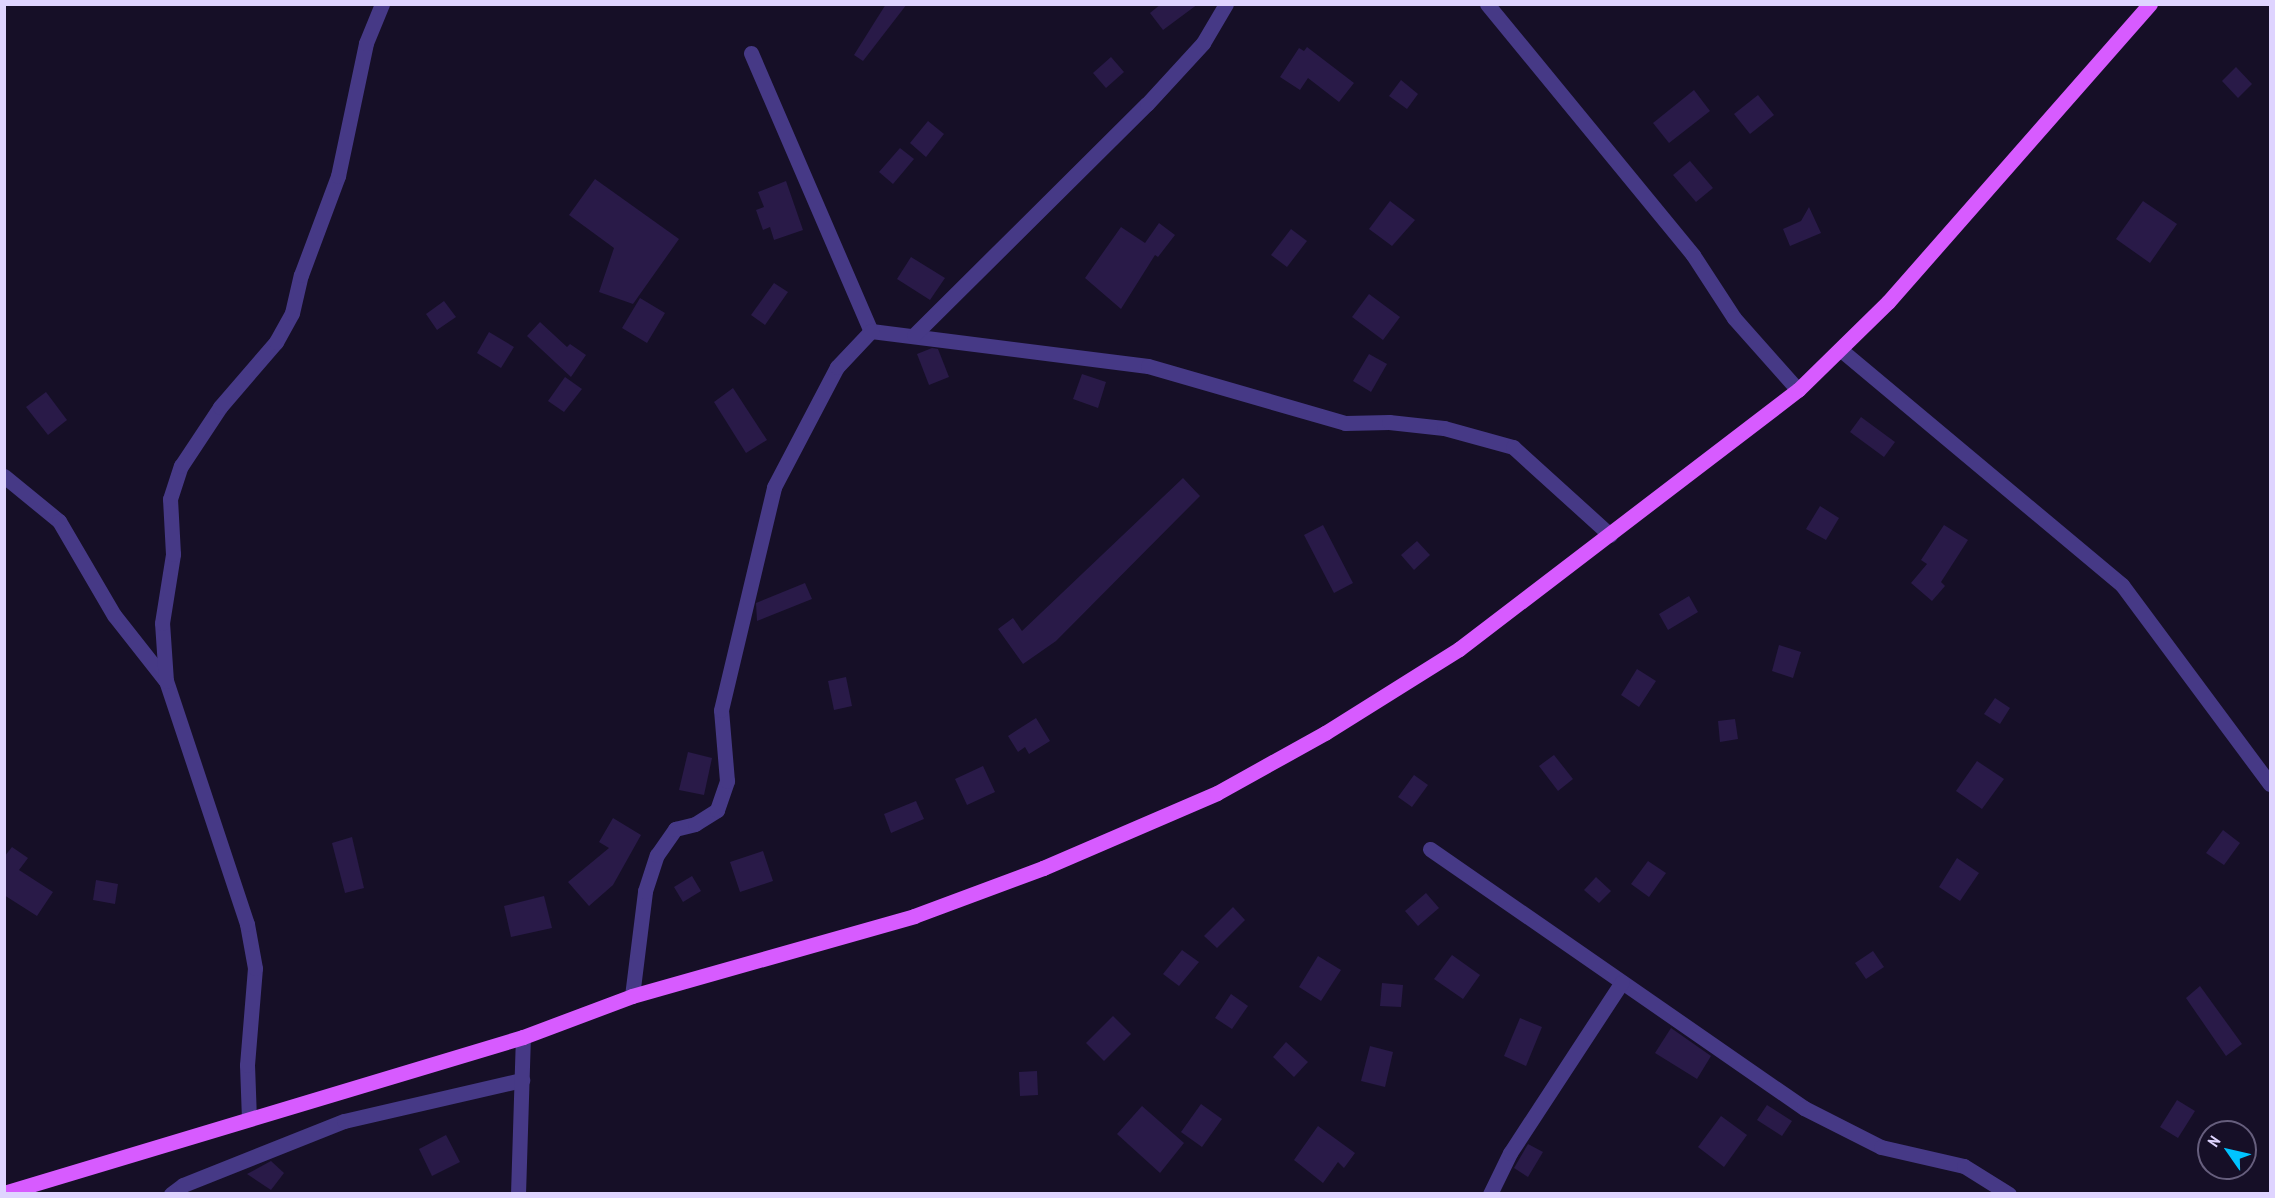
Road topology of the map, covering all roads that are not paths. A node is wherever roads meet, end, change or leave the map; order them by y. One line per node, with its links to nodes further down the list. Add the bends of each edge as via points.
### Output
1 (382, 4): 12 (street, via 366,43 338,176 301,275 292,313 276,342 220,407 181,466 170,499 173,554 162,622)
2 (1226, 4): 7 (street, via 1203,43 1147,104)
3 (1487, 4): 9 (street, via 1694,255 1734,318)
4 (2150, 4): 8 (main road, via 1965,218)
5 (751, 53): 6 (street)
6 (871, 332): 7 (street); 16 (street, via 837,367 774,487 721,710 727,781 717,810 695,824 675,829 657,855 645,891)
7 (914, 335): 11 (street, via 1148,366 1345,423 1389,422 1444,428 1513,447)
8 (1841, 350): 9 (main road); 13 (street, via 2122,585)
9 (1798, 390): 11 (main road)
10 (4, 476): 12 (street, via 59,520 114,615)
11 (1610, 535): 16 (main road, via 1459,649 1325,733 1217,793 1043,868 914,916)
12 (166, 681): 19 (street, via 247,924 255,968 247,1065)
13 (2271, 784)
14 (1430, 849): 15 (street)
15 (1622, 982): 23 (street, via 1510,1153); 24 (street, via 1804,1108 1881,1147 1964,1166)
16 (632, 996): 17 (main road)
17 (523, 1037): 18 (street); 19 (main road)
18 (522, 1080): 21 (street, via 344,1121 183,1185); 22 (street)
19 (249, 1119): 20 (main road)
20 (4, 1193)
21 (171, 1194)
22 (518, 1194)
23 (1490, 1194)
24 (2008, 1194)

